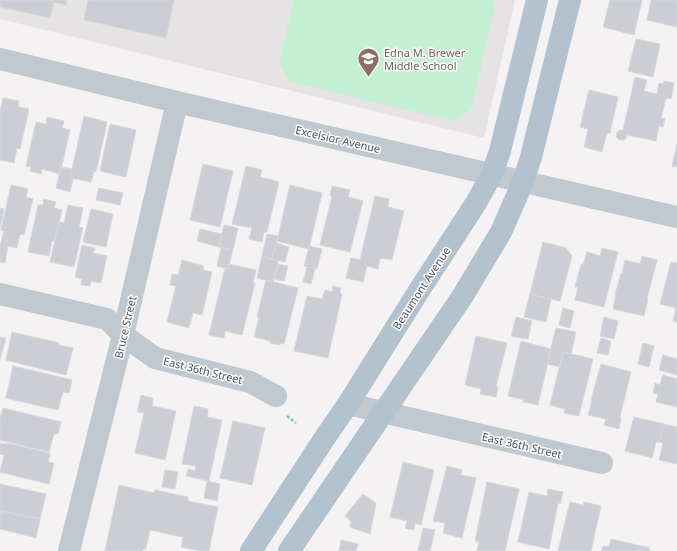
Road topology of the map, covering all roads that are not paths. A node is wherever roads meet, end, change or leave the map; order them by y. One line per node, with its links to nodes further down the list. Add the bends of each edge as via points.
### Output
1 (537, 0): 5 (main road, Beaumont Avenue)
2 (570, 0): 6 (main road)
3 (0, 59): 4 (street, Excelsior Avenue)
4 (178, 102): 5 (street, Excelsior Avenue); 9 (street, Bruce Street)
5 (492, 174): 6 (street, Excelsior Avenue); 11 (main road, Beaumont Avenue)
6 (523, 182): 7 (street, Excelsior Avenue); 12 (main road, via 501,232 462,297)
7 (677, 217)
8 (0, 294): 9 (street, East 36th Street, via 107,318)
9 (123, 335): 10 (street, East 36th Street, via 155,358 250,382); 14 (street, Bruce Street)
10 (276, 396)
11 (348, 404): 12 (street, East 36th Street); 15 (main road, Beaumont Avenue)
12 (384, 412): 13 (street, East 36th Street); 16 (main road)
13 (602, 463)
14 (69, 551)
15 (251, 551)
16 (289, 551)

